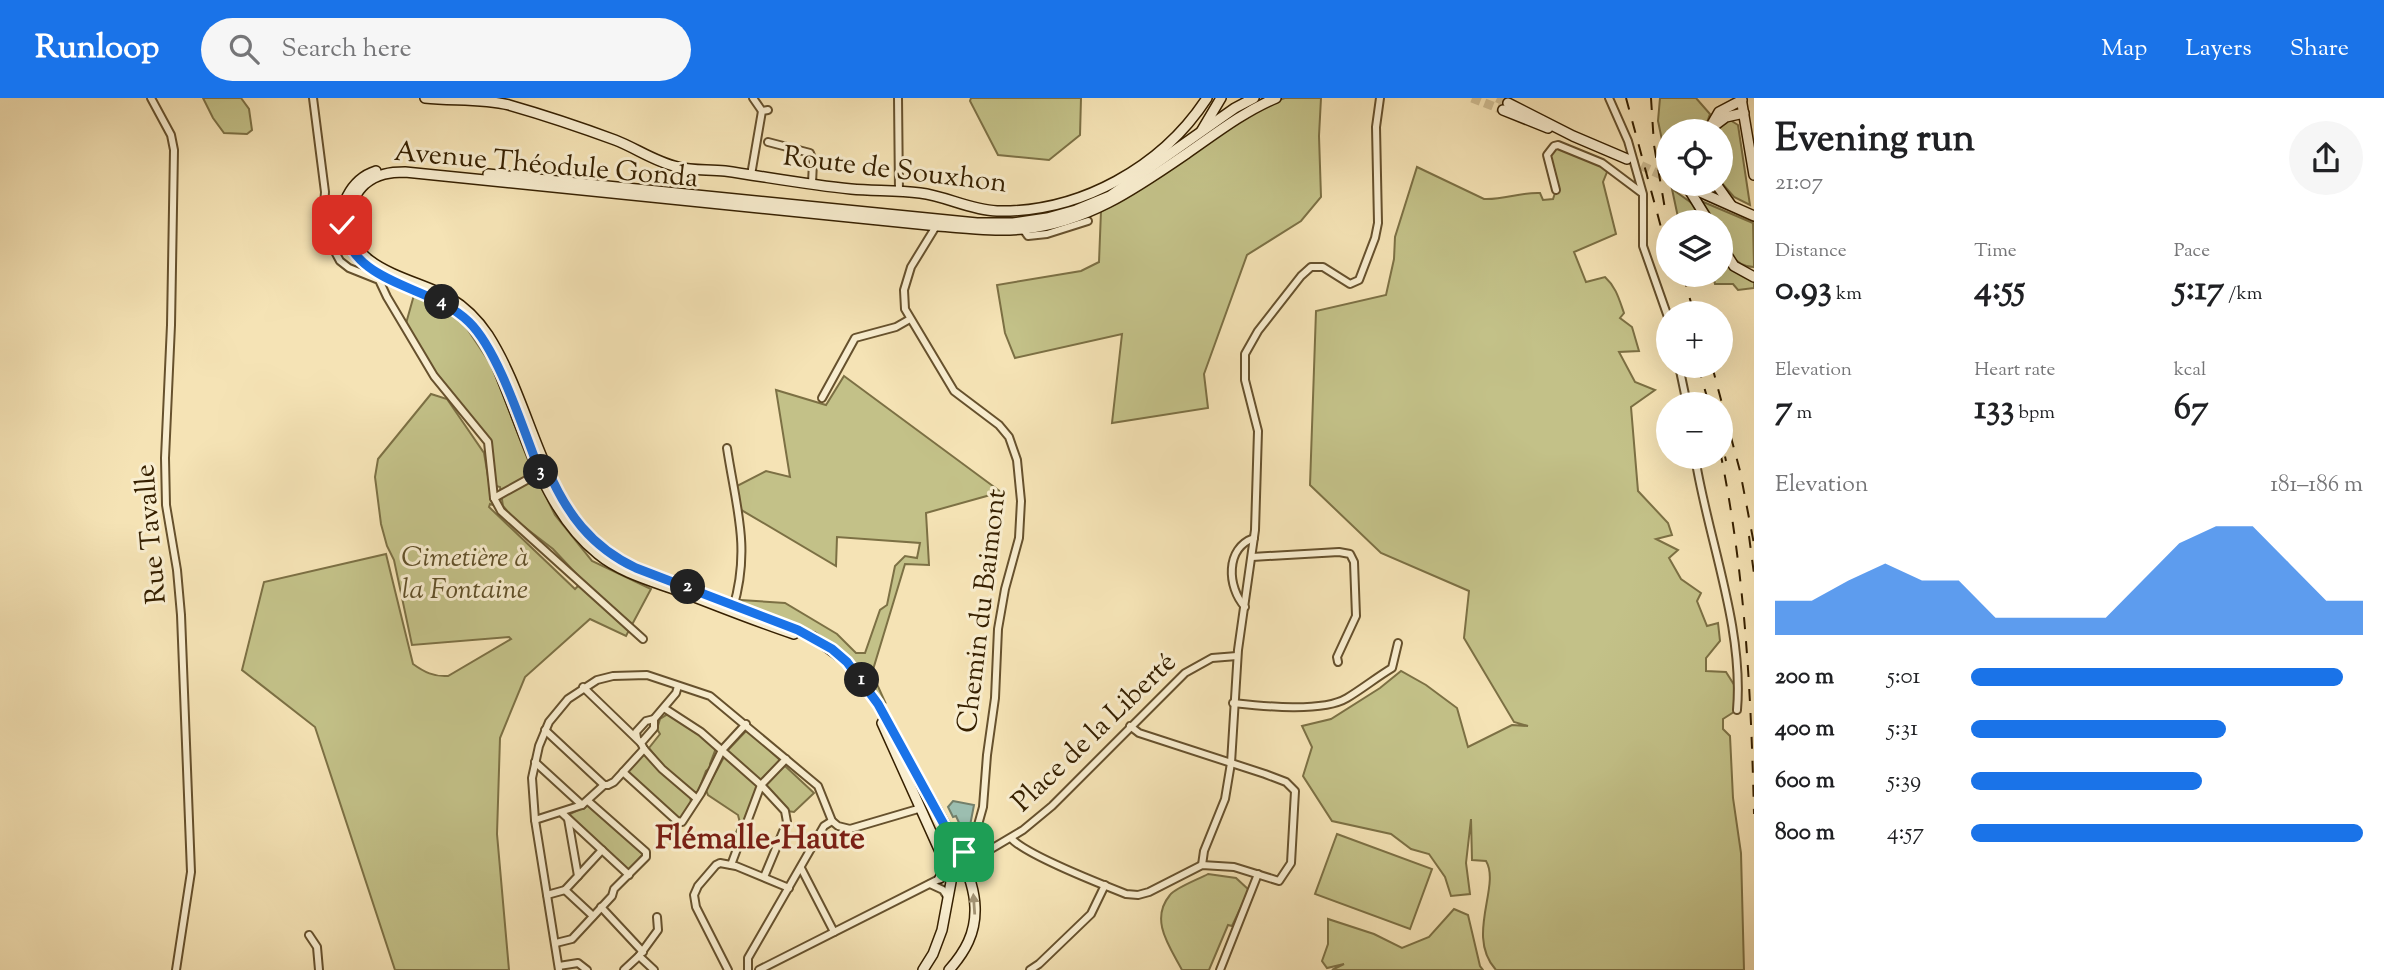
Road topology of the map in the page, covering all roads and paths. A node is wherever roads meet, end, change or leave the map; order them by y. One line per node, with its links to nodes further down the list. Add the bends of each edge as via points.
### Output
1 (151, 98): 106 (street, Rue Tavalle, via 174,150 166,505 181,615 191,872)
2 (313, 98): 45 (street, via 328,239 340,261 379,280 434,376 488,442)
3 (425, 98): 23 (main road, Route de Souxhon, via 507,105 614,140 677,167)
4 (753, 98): 23 (street, via 765,110)
5 (898, 98): 26 (street)
6 (1207, 98): 21 (main road, Route de Souxhon, via 1195,116)
7 (1221, 98): 17 (main road)
8 (1254, 98): 17 (main road, Avenue Théodule Gonda)
9 (1276, 98): 34 (main road, Avenue Théodule Gonda, via 1100,208 1073,219)
10 (1380, 98): 46 (street, via 1378,223 1359,280 1350,284 1323,267 1311,267 1258,331 1245,355 1245,380 1258,431)
11 (1609, 98): 27 (street)
12 (1742, 99): 14 (main road); 15 (main road, via 1719,112)
13 (1505, 106): 19 (main road)
14 (1744, 113): 16 (main road); 22 (main road)
15 (1716, 119)
16 (1723, 119)
17 (1201, 132): 20 (main road, Avenue Théodule Gonda)
18 (768, 142): 24 (street, via 810,153)
19 (1627, 159)
20 (1156, 165): 21 (main road); 34 (main road, Avenue Théodule Gonda, via 1099,201)
21 (1137, 169): 26 (main road, Route de Souxhon, via 1097,191 1037,208 996,211 923,193)
22 (1754, 174)
23 (751, 175): 24 (main road, Route de Souxhon)
24 (812, 184): 26 (main road, Route de Souxhon)
25 (1556, 190): 27 (street, via 1547,155 1554,146 1564,146 1609,167)
26 (899, 192)
27 (1643, 193): 39 (street, via 1643,246)
28 (1709, 196): 30 (main road)
29 (1725, 196): 30 (main road)
30 (1732, 206): 31 (main road)
31 (1754, 216)
32 (1088, 221): 34 (street, Avenue Théodule Gonda, via 1041,236 1028,236)
33 (938, 222): 34 (main road, Avenue Théodule Gonda); 40 (street, Chemin du Baimont, via 908,274 904,296); 44 (main road, Avenue Théodule Gonda, via 405,172 373,178 361,187 351,206 349,225 359,251 377,266 447,297 475,318 496,349)
34 (1022, 226)
35 (1733, 262): 36 (main road)
36 (1743, 271): 37 (main road); 38 (main road)
37 (1754, 272)
38 (1754, 277)
39 (1662, 301)
40 (910, 319): 41 (street, via 855,338); 79 (street, Chemin du Baimont, via 954,391 1006,433 1020,476 1020,530 999,623 984,800)
41 (822, 398)
42 (727, 448): 49 (street, via 742,528 743,565)
43 (1698, 469): 58 (street, via 1738,672)
44 (544, 470): 45 (street); 49 (main road, Avenue Théodule Gonda, via 579,526 605,550 636,568)
45 (494, 498): 50 (street, via 504,514)
46 (1254, 538): 47 (street); 48 (street, via 1240,546 1231,563)
47 (1252, 557): 48 (street); 53 (street, via 1350,554 1356,616)
48 (1245, 607): 52 (street)
49 (733, 608): 62 (main road, Avenue Théodule Gonda, via 829,653 863,687); 81 (main road, Avenue Théodule Gonda, via 806,633 847,662 878,704)
50 (643, 639)
51 (1398, 643): 56 (street, via 1392,668 1347,698 1280,709)
52 (1237, 656): 56 (street); 60 (street, Place de la Liberté, via 1212,657 1191,668)
53 (1338, 662)
54 (678, 685): 55 (street, via 631,674 604,677); 57 (street); 59 (street, via 710,696)
55 (583, 687): 61 (street); 63 (street)
56 (1233, 703): 67 (street)
57 (664, 708): 63 (street); 64 (street)
58 (1737, 710)
59 (746, 724): 64 (street); 65 (street)
60 (1130, 726): 67 (street); 78 (street, Place de la Liberté, via 1052,806)
61 (545, 730): 66 (street); 69 (street)
62 (886, 731): 73 (main road, Avenue Théodule Gonda); 86 (main road, Avenue Théodule Gonda)
63 (641, 743): 68 (street); 71 (street)
64 (722, 750): 70 (street); 71 (street)
65 (786, 759): 70 (street); 77 (street, via 818,786)
66 (535, 761): 72 (street); 76 (street)
67 (1231, 763): 84 (street, via 1225,799); 87 (street, via 1286,782 1295,791 1291,863 1279,881)
68 (623, 772): 69 (street, via 611,785); 71 (street, via 679,822)
69 (604, 785): 72 (street)
70 (761, 785): 83 (street); 90 (street, via 788,818)
71 (694, 801)
72 (585, 803): 74 (street); 88 (street, via 646,852 646,858)
73 (918, 809): 77 (street, via 850,829); 91 (main road, Avenue Théodule Gonda, via 943,870)
74 (562, 813): 75 (street); 76 (street)
75 (568, 819): 80 (street); 89 (street)
76 (535, 820): 96 (street)
77 (832, 821): 85 (street)
78 (1011, 838): 82 (street, Place de la Liberté); 93 (street)
79 (972, 848): 81 (street); 82 (street, Chemin du Baimont)
80 (601, 850): 88 (street); 89 (street)
81 (958, 850): 82 (main road, Avenue Théodule Gonda)
82 (967, 863): 86 (street, Place de la Liberté); 115 (main road, Avenue Théodule Gonda, one-way to 82, via 968,944 974,924 974,892)
83 (731, 865): 90 (street); 111 (street, via 716,865 696,888 694,900)
84 (1202, 865): 87 (street); 93 (street, via 1143,895)
85 (801, 868): 94 (street); 101 (street)
86 (949, 874): 91 (street, Place de la Liberté); 97 (main road, Avenue Théodule Gonda)
87 (1258, 874): 117 (street)
88 (629, 875): 98 (street)
89 (578, 876): 95 (street)
90 (764, 877): 94 (street)
91 (940, 878): 92 (street, Place de la Liberté)
92 (928, 883): 97 (street); 101 (street, Place de la Liberté)
93 (1105, 886): 116 (street, via 1091,914)
94 (789, 888): 112 (street, via 748,958)
95 (565, 890): 96 (street); 99 (street)
96 (547, 895): 103 (street)
97 (948, 898): 114 (main road, Avenue Théodule Gonda, via 942,930)
98 (601, 907): 99 (street); 104 (street)
99 (593, 916): 103 (street, via 572,939)
100 (657, 917): 104 (street, via 659,926)
101 (834, 932): 113 (street, Place de la Liberté)
102 (309, 935): 107 (street, via 317,947)
103 (556, 943): 105 (street)
104 (641, 954): 109 (street); 110 (street)
105 (559, 968): 108 (street, via 578,963)
106 (176, 970)
107 (319, 970)
108 (587, 970)
109 (624, 970)
110 (654, 970)
111 (728, 970)
112 (748, 970)
113 (759, 970)
114 (923, 970)
115 (949, 970)
116 (1030, 970)
117 (1220, 970)

